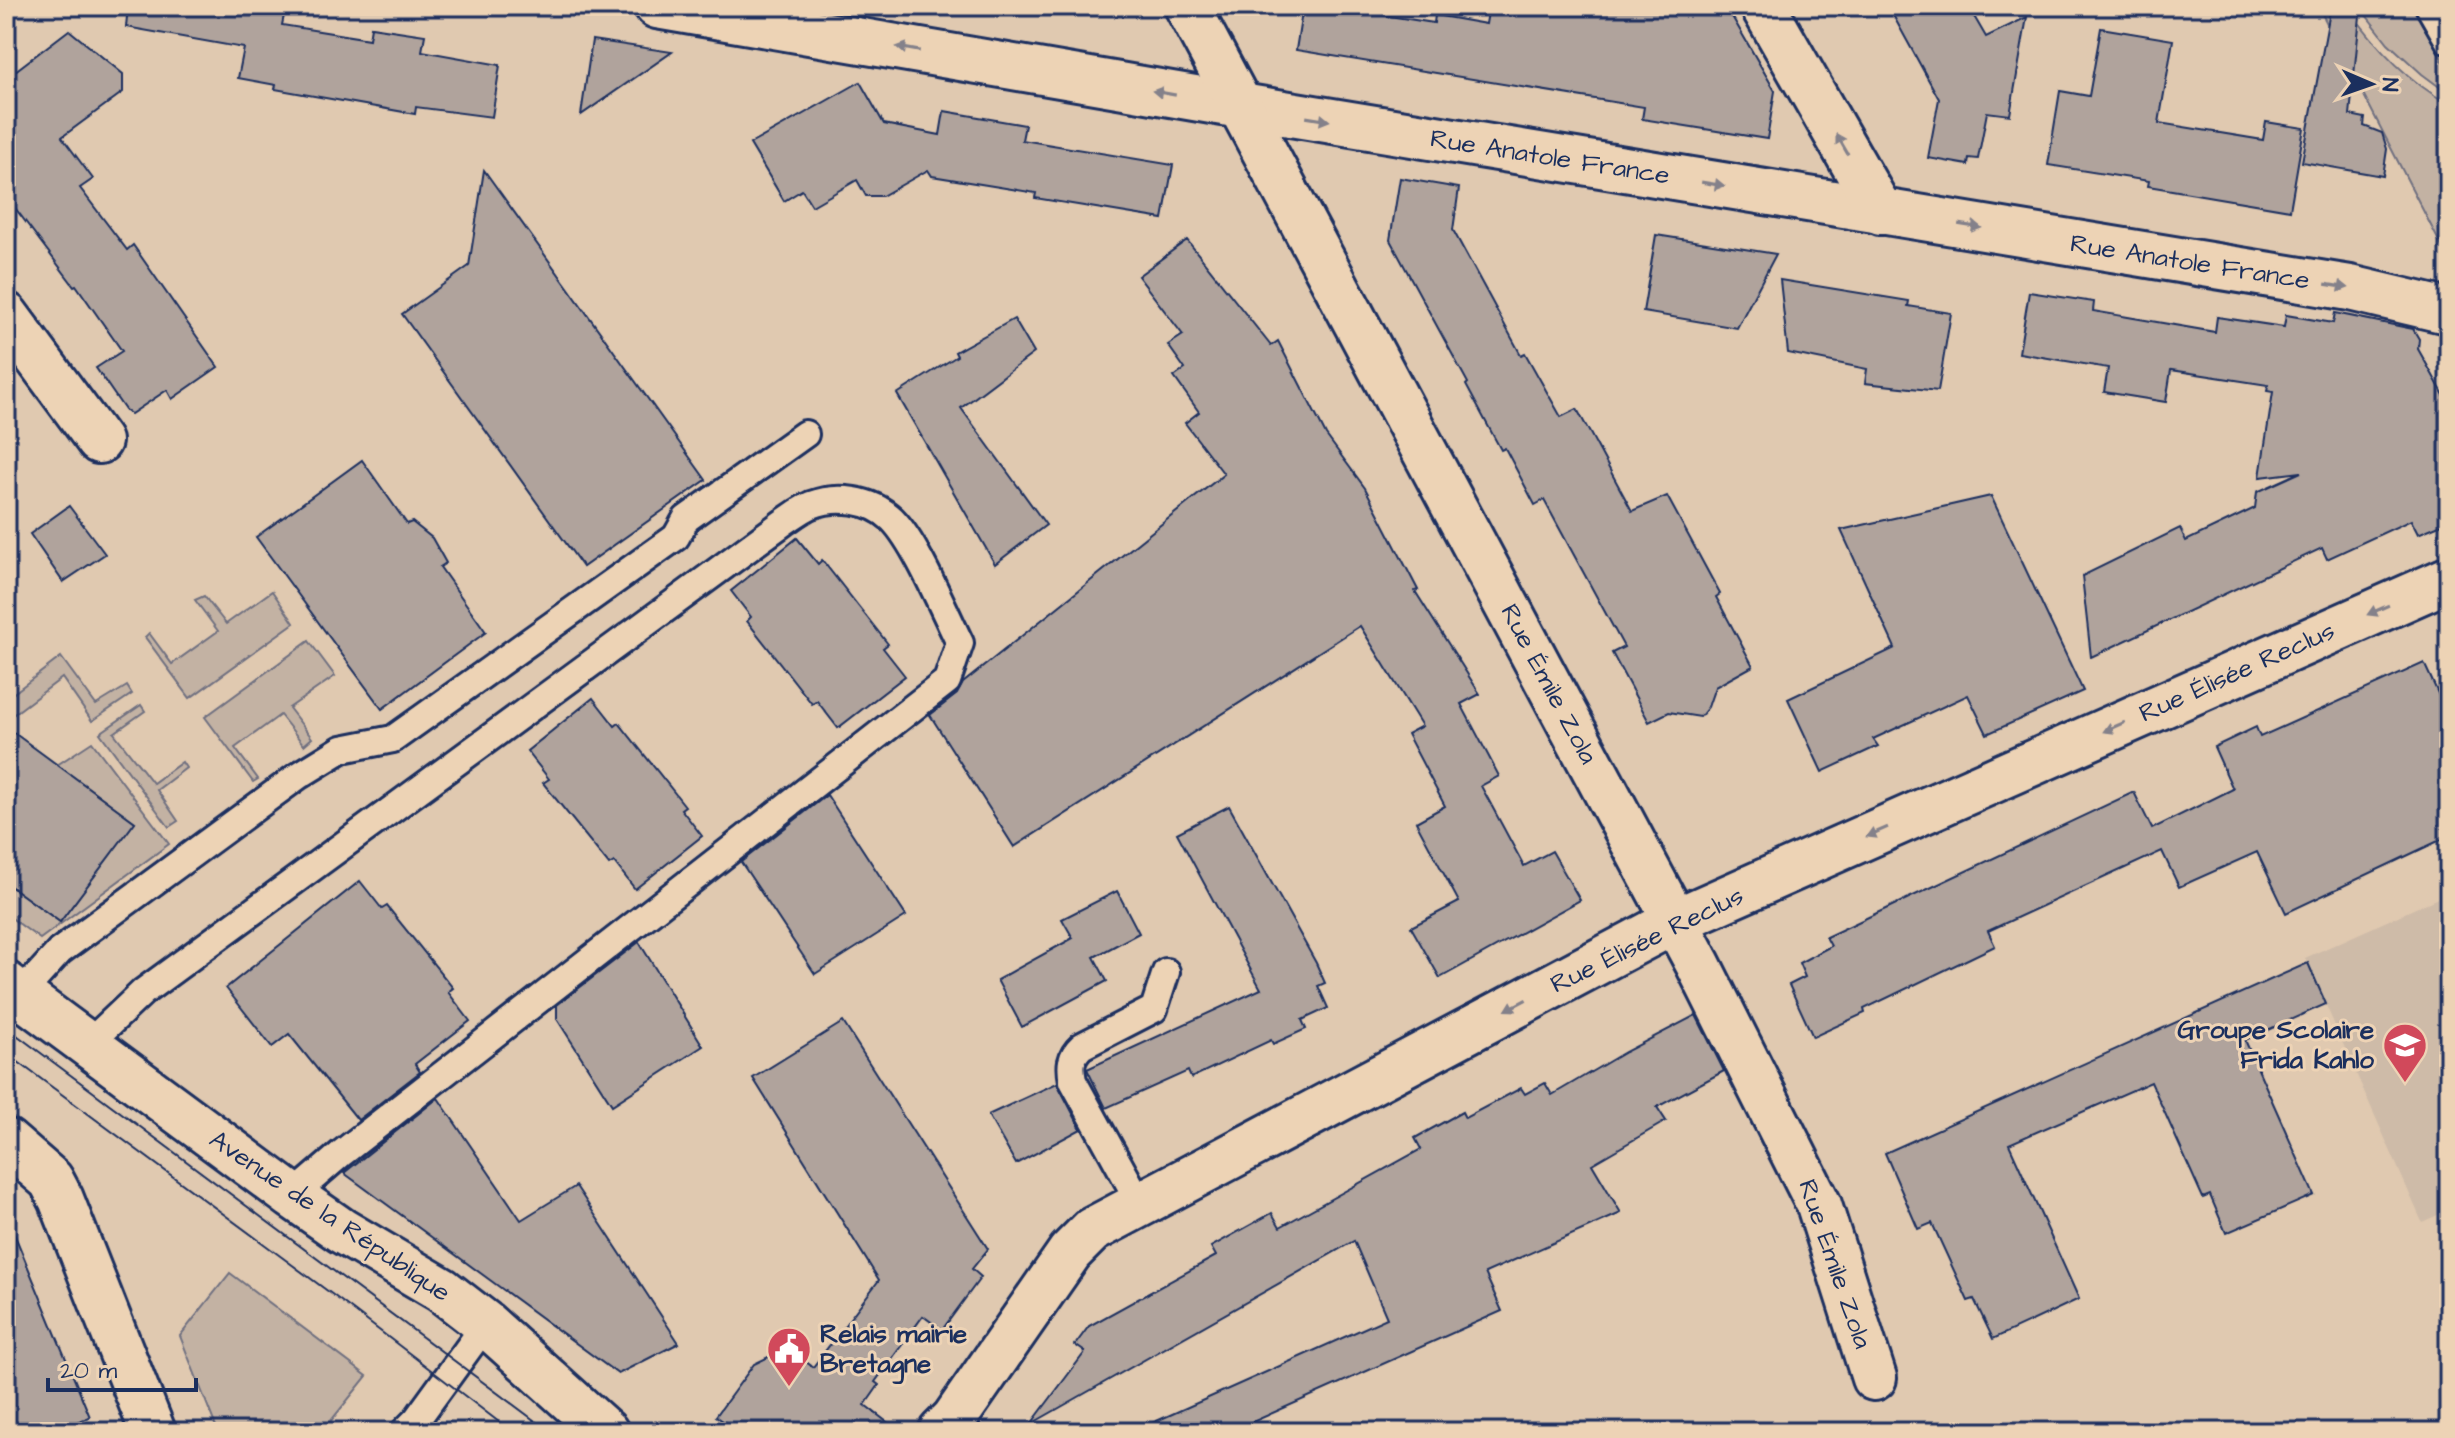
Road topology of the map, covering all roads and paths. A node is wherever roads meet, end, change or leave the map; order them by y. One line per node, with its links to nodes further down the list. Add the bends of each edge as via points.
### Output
1 (657, 6): 6 (street, Rue Anatole France, one-way to 1)
2 (1187, 6): 6 (street, Rue Émile Zola)
3 (1763, 6): 7 (street, one-way to 3)
4 (2429, 6): 5 (lane)
5 (2449, 41)
6 (1241, 106): 7 (street, Rue Anatole France, one-way to 7); 13 (street, Rue Émile Zola)
7 (1881, 212): 8 (street, Rue Anatole France, one-way to 8, via 2350,288)
8 (2447, 311)
9 (6, 315): 11 (street)
10 (805, 434): 15 (lane, via 686,519 676,537 393,739 342,749 245,814)
11 (99, 441)
12 (2449, 579): 13 (street, Rue Élisée Reclus, one-way to 13)
13 (1675, 921): 19 (street, Rue Élisée Reclus, one-way to 19); 21 (street, Rue Émile Zola, via 1819,1205)
14 (1166, 972): 19 (lane, via 1154,1009 1082,1046 1073,1054 1070,1068)
15 (13, 989): 16 (street, Avenue de la République)
16 (87, 1045): 18 (street, Avenue de la République); 18 (lane, via 143,992 784,522 811,505 839,499 866,503 891,519 912,548 960,643 947,681)
17 (6, 1141): 22 (street, via 51,1180 61,1199)
18 (292, 1196): 20 (street, Avenue de la République, via 442,1290)
19 (1140, 1203): 25 (street, Rue Élisée Reclus, via 1092,1230 1070,1252)
20 (486, 1324): 23 (lane); 24 (street, Avenue de la République)
21 (1874, 1378)
22 (153, 1432)
23 (404, 1432)
24 (606, 1432)
25 (941, 1432)

